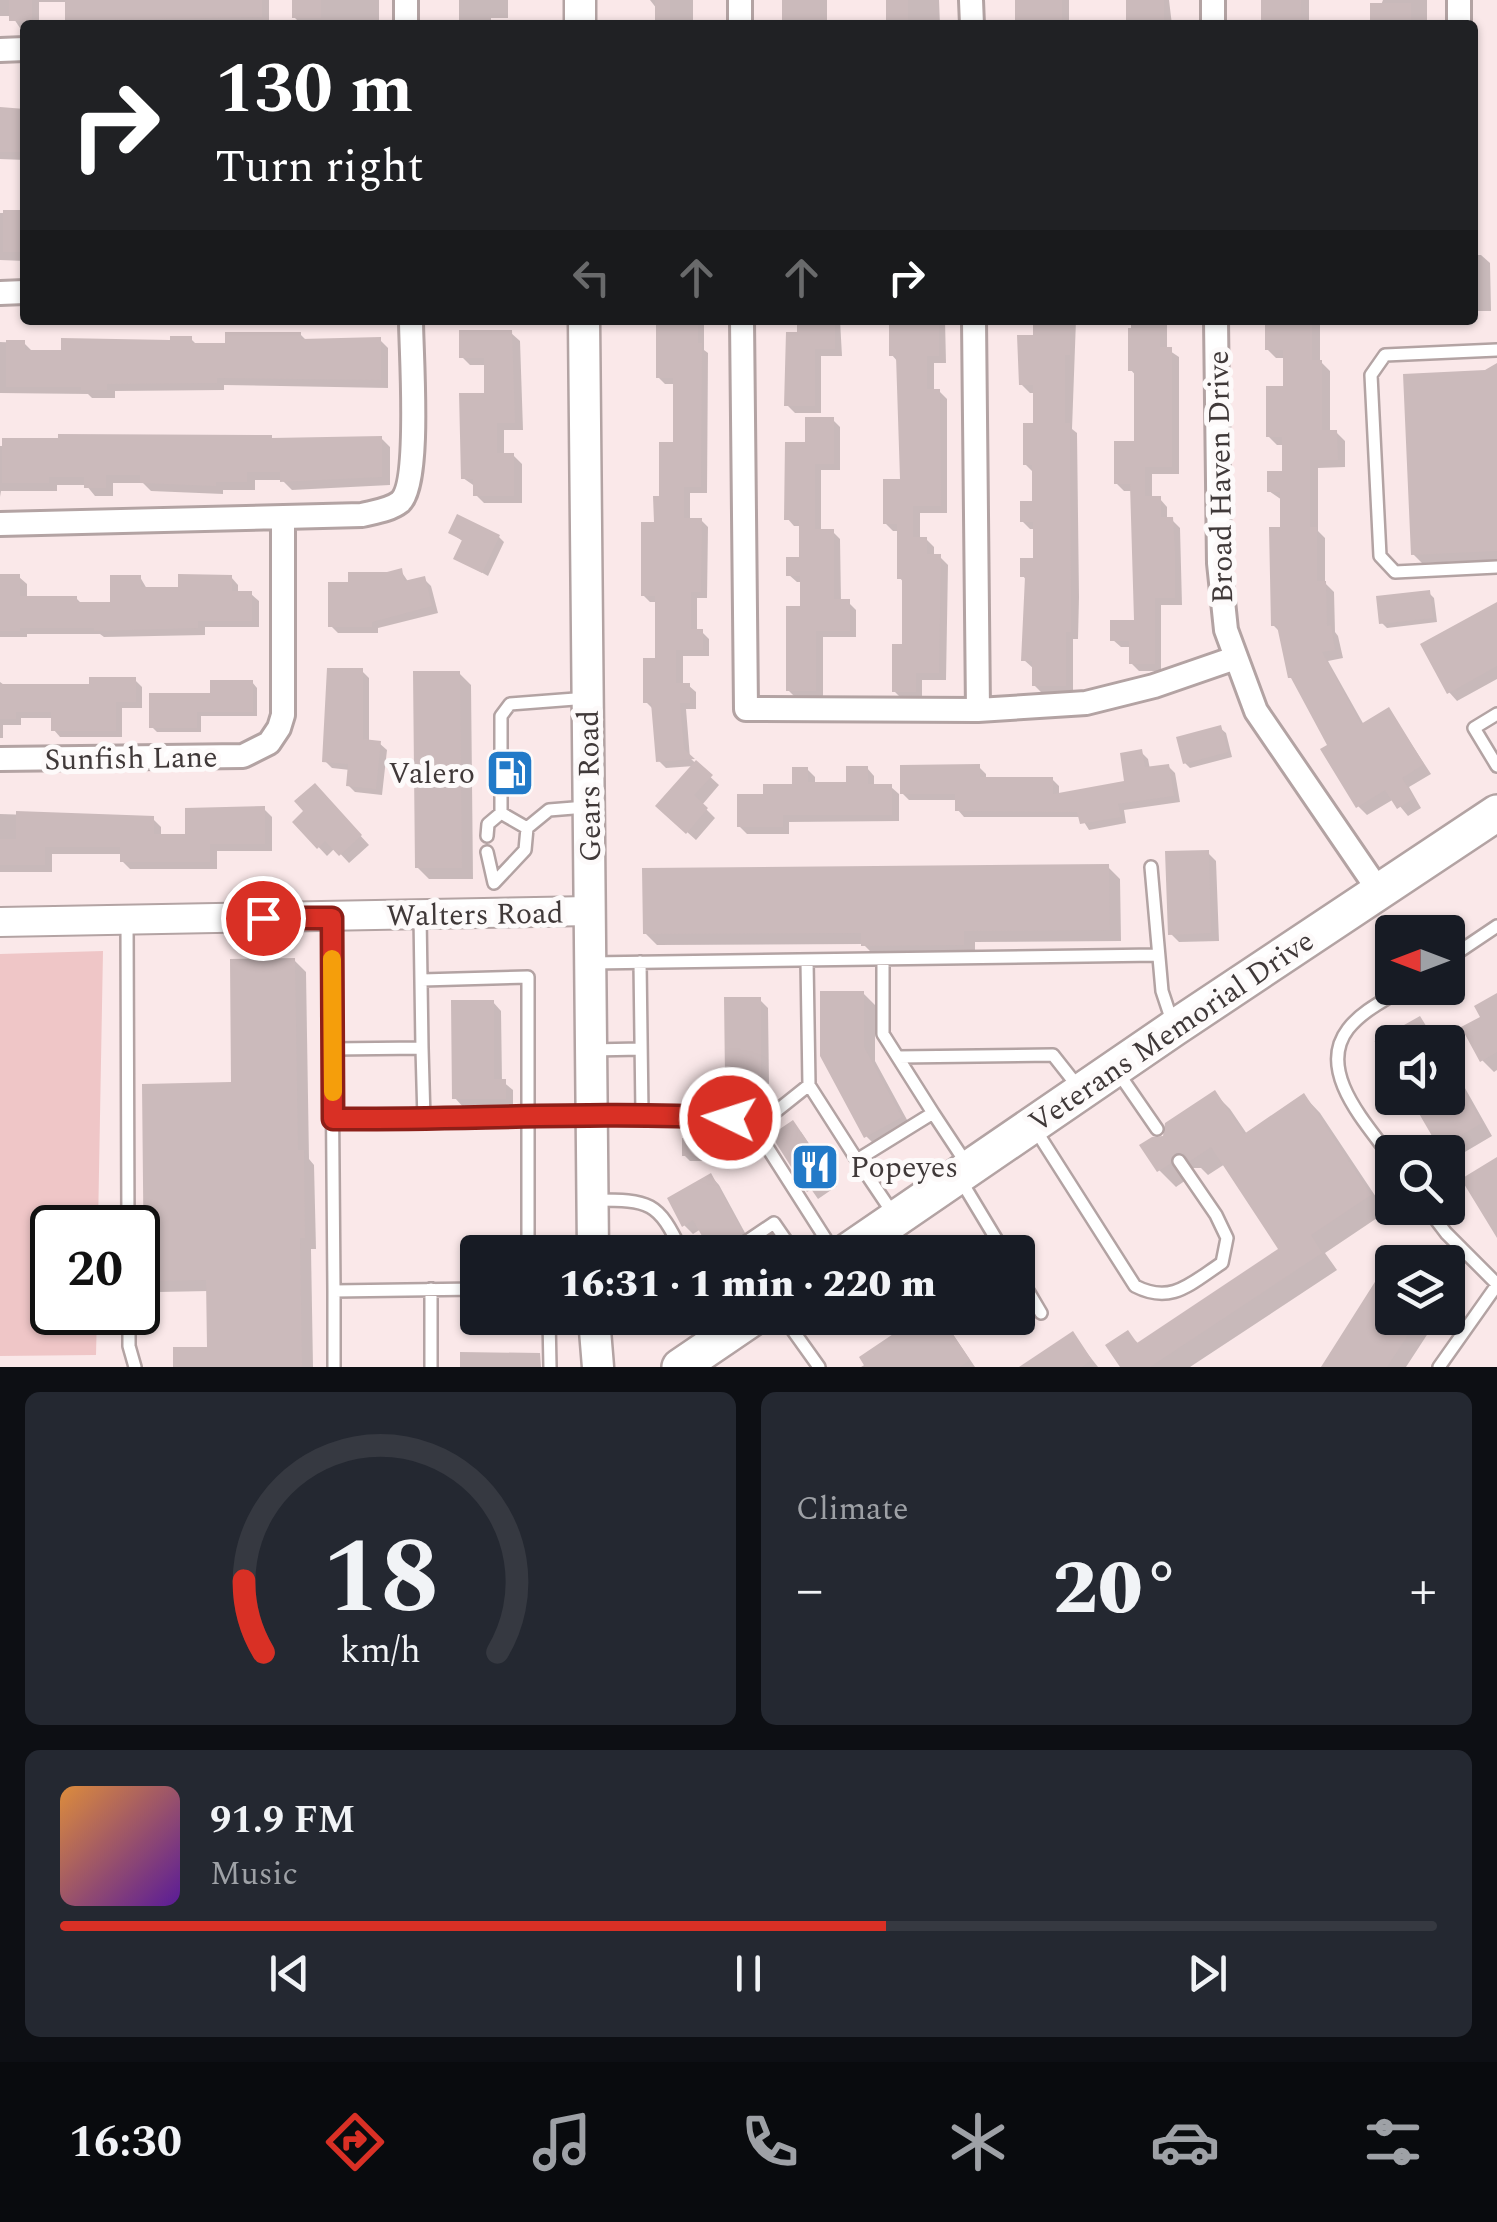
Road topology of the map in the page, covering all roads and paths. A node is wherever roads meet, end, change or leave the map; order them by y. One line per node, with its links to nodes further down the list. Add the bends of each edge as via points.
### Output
1 (411, 325): 7 (street, via 408,490 382,510)
2 (584, 325): 11 (main road, Gears Road)
3 (742, 325): 12 (street, via 746,709)
4 (974, 325): 12 (street)
5 (1216, 325): 10 (street, Broad Haven Drive, via 1220,600)
6 (1497, 350): 9 (lane, via 1385,354 1371,375 1380,556 1394,572)
7 (283, 518): 8 (street); 14 (street, Sunfish Lane, via 285,698 269,743 244,756)
8 (0, 524)
9 (1497, 567)
10 (1234, 658): 12 (street, via 1086,703); 24 (street, Broad Haven Drive, via 1256,711)
11 (588, 698): 16 (main road, Gears Road); 17 (lane, via 510,704 501,716)
12 (978, 710)
13 (1497, 714): 15 (lane, via 1474,728)
14 (0, 760)
15 (1497, 766)
16 (589, 807): 19 (lane, via 549,810); 25 (main road, Gears Road)
17 (502, 813): 19 (lane); 20 (lane, via 488,824)
18 (1496, 814): 24 (main road, Veterans Memorial Drive)
19 (527, 828): 23 (lane, via 525,850)
20 (487, 836)
21 (487, 852): 23 (lane)
22 (1151, 867): 33 (lane)
23 (494, 883): 26 (lane)
24 (1378, 891): 40 (main road, Veterans Memorial Drive)
25 (590, 911): 26 (street, Walters Road); 37 (main road, Gears Road)
26 (496, 913): 27 (street, Walters Road)
27 (420, 914): 28 (street, Walters Road); 38 (lane)
28 (332, 918): 29 (street, Walters Road); 42 (lane)
29 (127, 920): 30 (street, Walters Road); 63 (lane)
30 (0, 922)
31 (1497, 926): 32 (lane)
32 (1465, 947)
33 (1157, 955): 35 (lane); 40 (lane)
34 (807, 961): 35 (lane); 36 (lane); 47 (lane)
35 (882, 961): 45 (lane, via 883,1034)
36 (640, 962): 37 (lane); 43 (lane)
37 (590, 964): 44 (main road, Gears Road)
38 (422, 980): 41 (lane); 52 (lane, via 528,978)
39 (1378, 1005): 58 (lane, via 1346,1031 1338,1062 1350,1099)
40 (1174, 1028): 46 (main road, Veterans Memorial Drive)
41 (422, 1048): 42 (lane); 54 (lane)
42 (332, 1049): 53 (lane)
43 (641, 1049): 44 (lane); 49 (lane)
44 (591, 1050): 51 (main road, Gears Road)
45 (898, 1057): 48 (lane, via 1053,1055); 50 (lane)
46 (1116, 1068): 48 (main road, Veterans Memorial Drive); 57 (lane)
47 (809, 1085): 56 (lane); 59 (lane)
48 (1082, 1091): 55 (main road, Veterans Memorial Drive)
49 (642, 1113): 51 (lane); 56 (lane, via 730,1118)
50 (933, 1113): 59 (lane); 61 (lane)
51 (591, 1116): 52 (lane); 62 (main road, Gears Road)
52 (529, 1117): 54 (lane); 66 (lane)
53 (333, 1119): 54 (lane); 77 (lane)
54 (424, 1120)
55 (1033, 1125): 60 (lane, via 1135,1286 1153,1295 1175,1292 1222,1263 1227,1238); 61 (main road, Veterans Memorial Drive)
56 (754, 1128): 71 (lane)
57 (1157, 1129)
58 (1375, 1135)
59 (857, 1160): 64 (lane)
60 (1179, 1160)
61 (964, 1172): 64 (main road, Veterans Memorial Drive); 73 (lane)
62 (592, 1200): 67 (main road, Gears Road); 68 (lane, via 656,1208)
63 (128, 1205)
64 (896, 1218): 72 (main road, Veterans Memorial Drive)
65 (1440, 1225): 74 (lane)
66 (528, 1235)
67 (593, 1235)
68 (674, 1235)
69 (757, 1235): 70 (lane, via 774,1224)
70 (782, 1235)
71 (823, 1235)
72 (872, 1235)
73 (996, 1235)
74 (1497, 1284): 92 (lane)
75 (460, 1289): 76 (lane)
76 (431, 1290): 77 (lane); 88 (lane)
77 (334, 1291): 87 (lane)
78 (1035, 1304): 79 (lane)
79 (1040, 1313)
80 (130, 1335): 86 (lane)
81 (550, 1335): 89 (lane)
82 (595, 1335): 90 (main road)
83 (720, 1335): 85 (main road)
84 (796, 1335): 91 (lane)
85 (685, 1365)
86 (134, 1367)
87 (334, 1367)
88 (431, 1367)
89 (550, 1367)
90 (598, 1367)
91 (818, 1367)
92 (1439, 1367)

